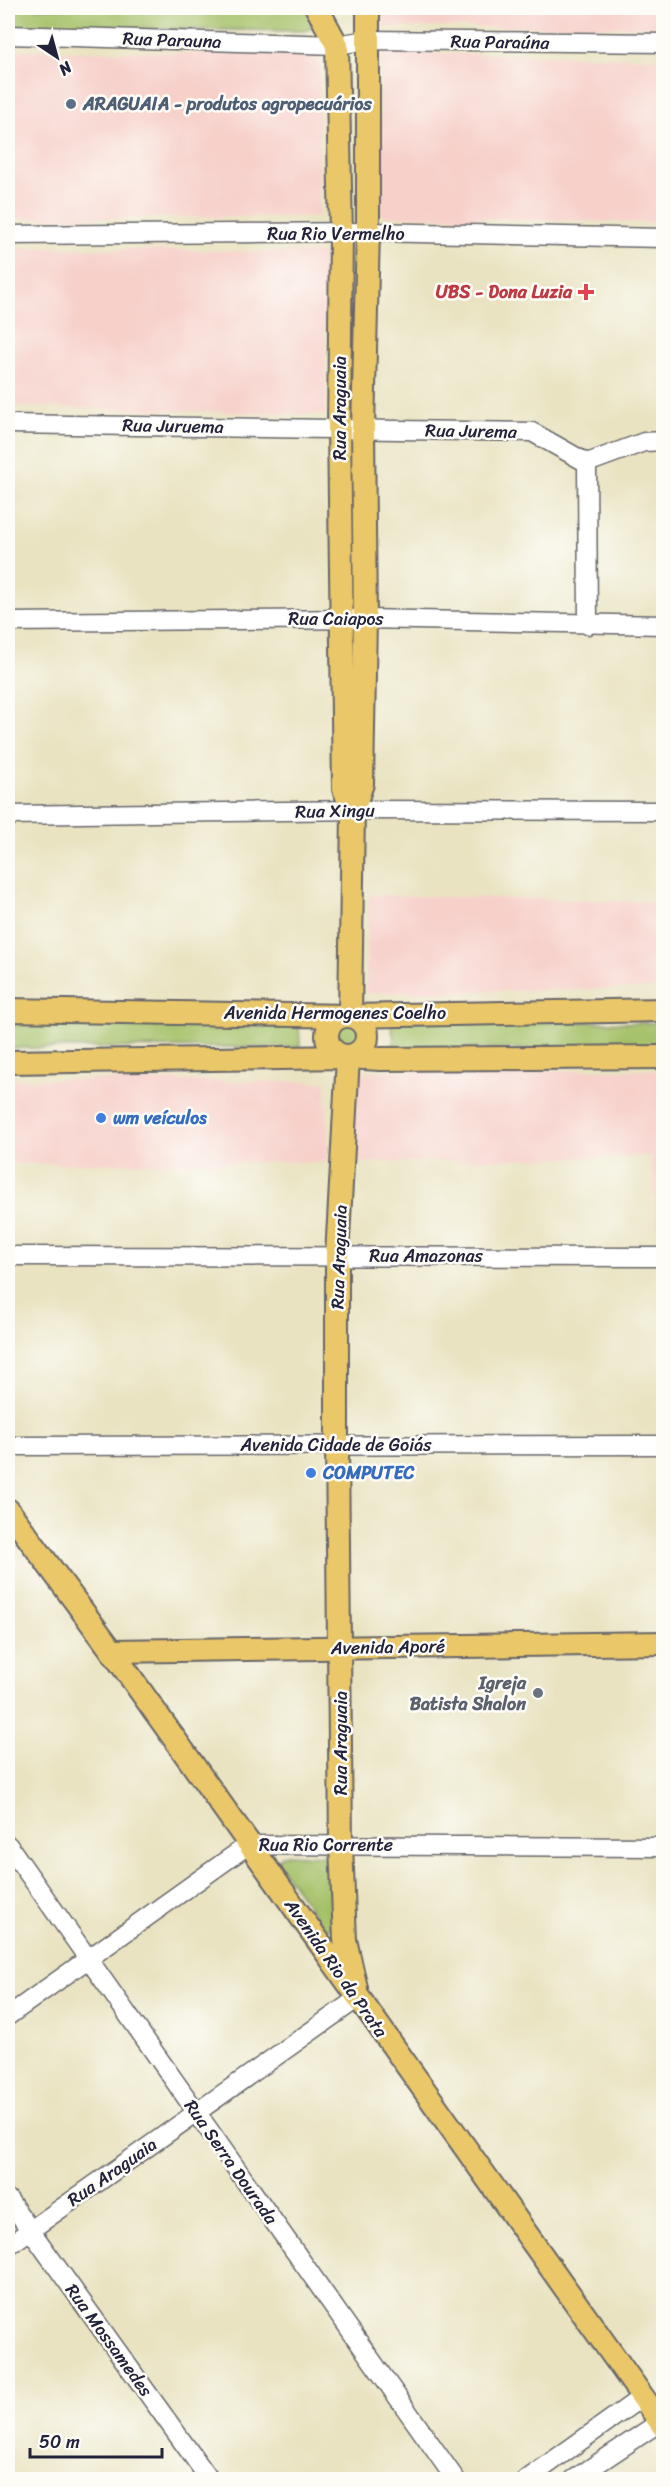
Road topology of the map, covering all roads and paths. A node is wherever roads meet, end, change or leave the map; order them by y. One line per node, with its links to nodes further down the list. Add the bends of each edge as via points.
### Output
1 (317, 8): 6 (main road, Rua Araguaia)
2 (368, 8): 4 (main road, Rua Araguaia)
3 (8, 35): 6 (street, Rua Parauna)
4 (367, 40): 5 (street, Rua Paraúna); 6 (street, Rua Paraúna); 7 (main road, Rua Araguaia)
5 (663, 43)
6 (337, 45): 8 (main road, Rua Araguaia)
7 (368, 232): 8 (street, Rua Rio Vermelho); 10 (street, Rua Rio Vermelho); 13 (main road, Rua Araguaia)
8 (341, 234): 9 (street, Rua Rio Vermelho); 12 (main road, Rua Araguaia)
9 (8, 235)
10 (663, 238)
11 (8, 424): 12 (street, Rua Juruema)
12 (339, 428): 13 (street, Rua Jurema); 16 (main road, Rua Araguaia)
13 (363, 429): 15 (street, Rua Jurema, via 532,432); 17 (main road, Rua Araguaia)
14 (663, 441): 15 (street, via 644,442)
15 (586, 463): 19 (street)
16 (340, 619): 17 (street, Rua Caiapos); 18 (street, Rua Caiapos); 21 (main road, Rua Araguaia, via 344,789)
17 (365, 619): 19 (street, Rua Caiapos); 21 (main road, Rua Araguaia, via 362,784)
18 (8, 622)
19 (588, 625): 20 (street, Rua Caiapos)
20 (663, 625)
21 (353, 810): 22 (street, Rua Xingu); 23 (street, Rua Xingu); 26 (main road, Rua Araguaia)
22 (663, 811)
23 (8, 815)
24 (8, 1010): 26 (main road, Avenida Hermogenes Coelho)
25 (663, 1010): 26 (main road, Avenida Hermogenes Coelho)
26 (350, 1016): 27 (main road, via 337,1019 327,1034 329,1047)
27 (348, 1057): 28 (main road); 29 (main road); 31 (main road, Rua Araguaia)
28 (663, 1057)
29 (8, 1062)
30 (8, 1256): 31 (street, Rua Amazonas)
31 (337, 1256): 32 (street, Rua Amazonas); 33 (main road, Rua Araguaia)
32 (663, 1257)
33 (337, 1445): 34 (street, Avenida Cidade de Goiás); 35 (street, Avenida Cidade de Goiás); 38 (main road, Rua Araguaia)
34 (663, 1445)
35 (8, 1446)
36 (8, 1510): 39 (main road, Avenida Rio da Prata)
37 (663, 1643): 38 (main road, Avenida Aporé)
38 (341, 1648): 39 (main road, Avenida Aporé); 42 (main road, Rua Araguaia)
39 (112, 1652): 41 (main road, Avenida Rio da Prata)
40 (8, 1845): 44 (street, Rua Serra Dourada)
41 (248, 1845): 42 (street, Rua Rio Corrente); 44 (street, Rua Rio Corrente); 45 (main road, Avenida Rio da Prata)
42 (341, 1845): 43 (street, Rua Rio Corrente); 45 (main road, Rua Araguaia, via 345,1940)
43 (663, 1847)
44 (89, 1958): 46 (street, Rua Rio Corrente); 47 (street, Rua Serra Dourada)
45 (358, 1998): 47 (street, Rua Araguaia); 51 (main road, Avenida Rio da Prata)
46 (8, 2016)
47 (196, 2112): 49 (street, Rua Araguaia); 54 (street, Rua Serra Dourada)
48 (8, 2199): 49 (street, Rua Mossamedes)
49 (30, 2229): 50 (street, Rua Araguaia); 53 (street, Rua Mossamedes)
50 (8, 2246)
51 (642, 2397): 52 (main road, Avenida Rio da Prata); 55 (street)
52 (662, 2423): 56 (street)
53 (210, 2480)
54 (456, 2480)
55 (526, 2480)
56 (573, 2480)

